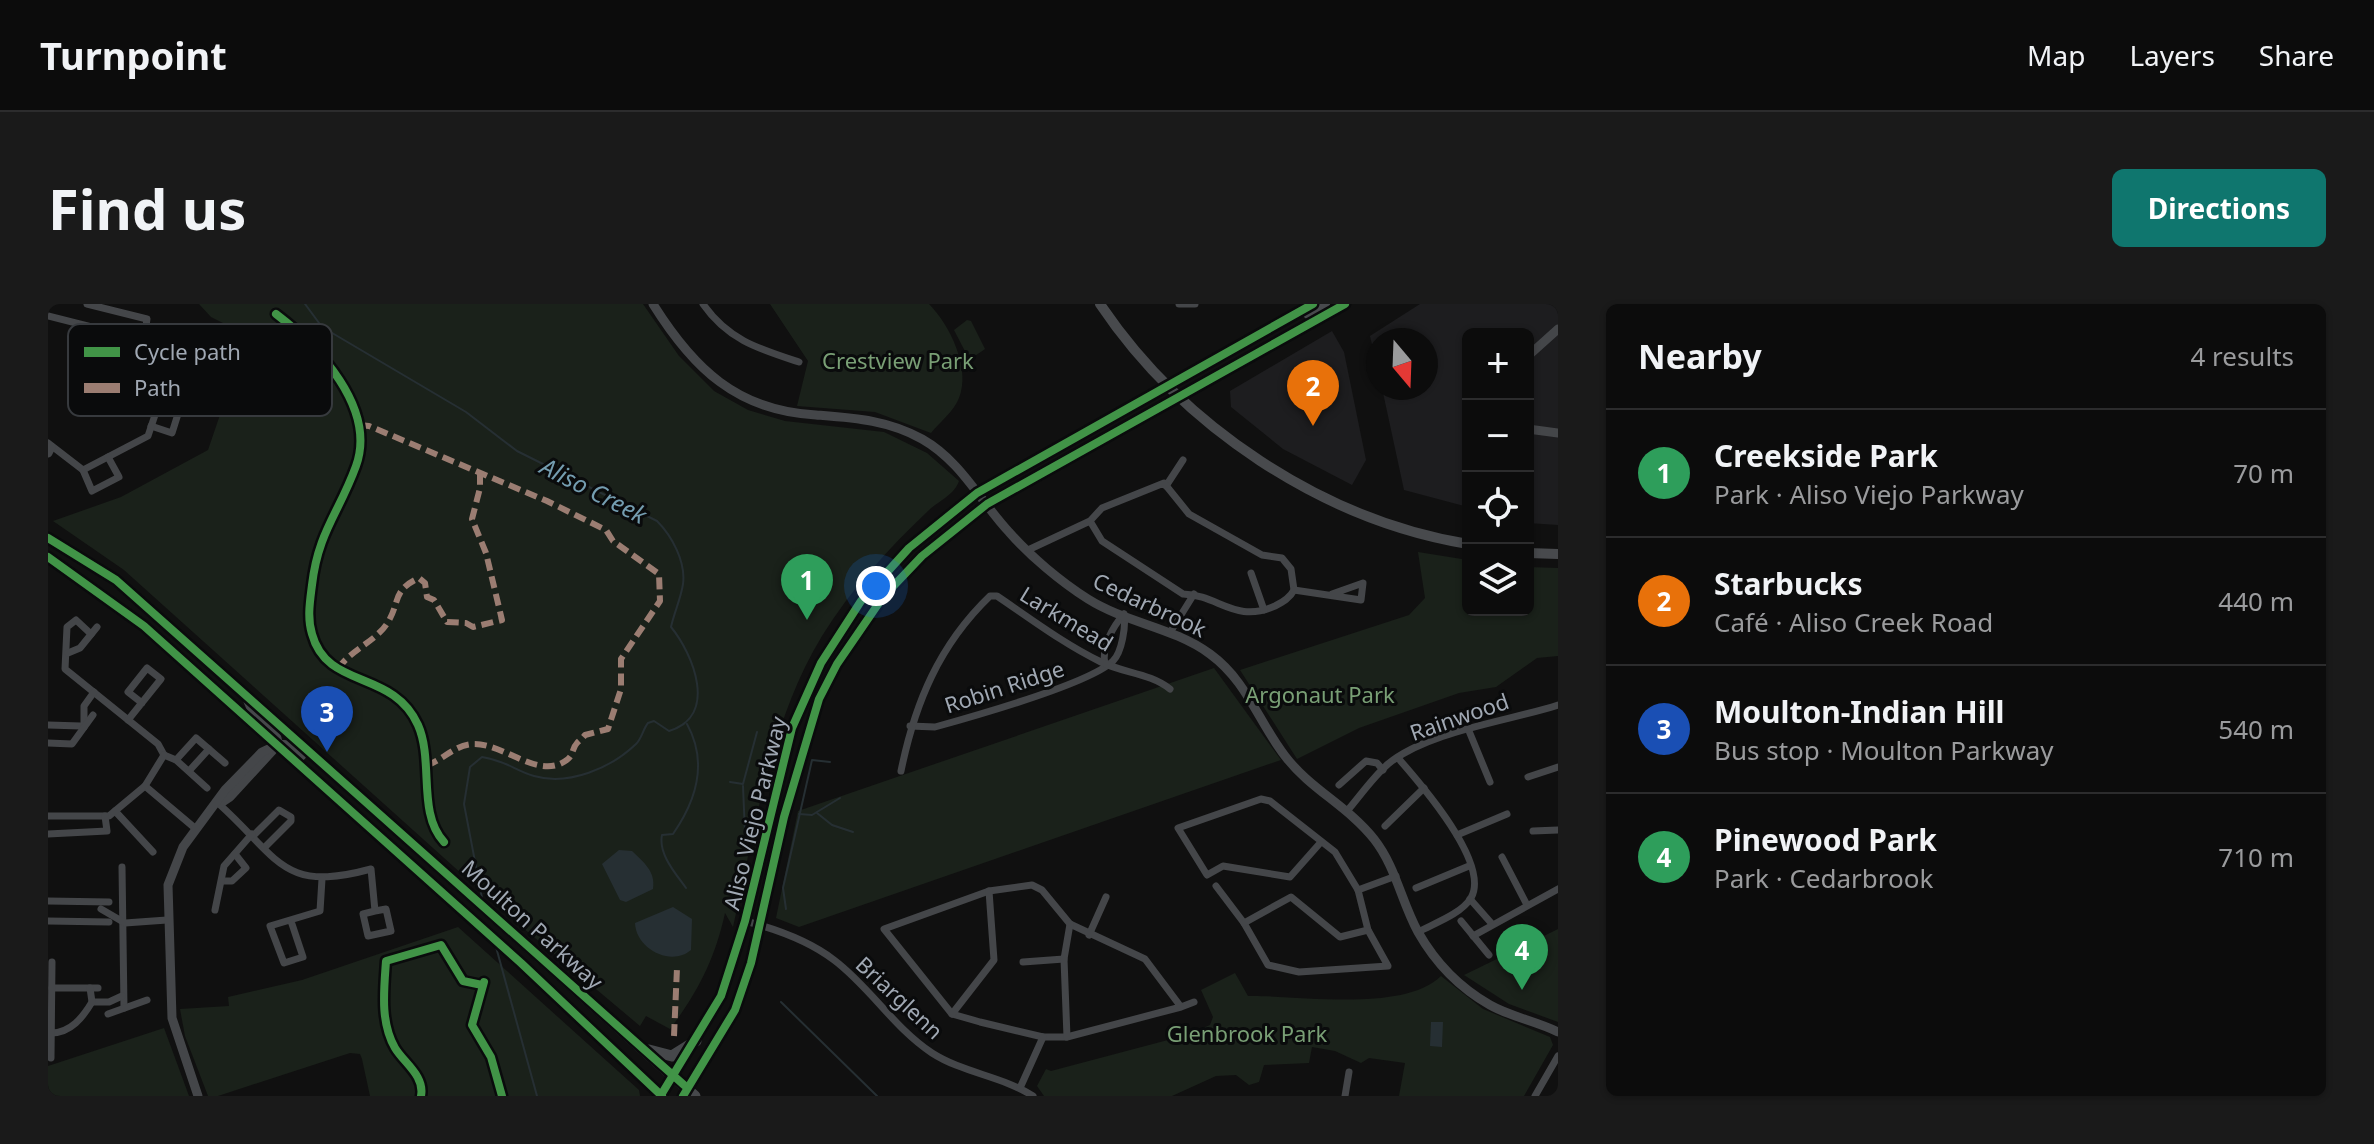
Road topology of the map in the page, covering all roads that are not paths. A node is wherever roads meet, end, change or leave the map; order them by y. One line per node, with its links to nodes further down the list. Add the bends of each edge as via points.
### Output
1 (87, 304): 13 (street, via 147,319)
2 (653, 304): 30 (street, Cedarbrook, via 697,365 719,383 789,413 853,417 902,429 944,454)
3 (704, 304): 17 (street, via 745,344)
4 (1100, 304): 18 (main road, via 1117,330)
5 (1179, 304): 6 (street)
6 (1195, 304)
7 (1313, 304): 10 (main road, Aliso Viejo Parkway)
8 (1325, 304): 15 (main road, via 1287,326)
9 (1345, 304): 15 (main road, Aliso Viejo Parkway)
10 (1297, 308): 18 (main road, Aliso Viejo Parkway)
11 (48, 316): 12 (street)
12 (80, 324)
13 (146, 324)
14 (1558, 329): 16 (street)
15 (1283, 338): 19 (main road, Aliso Viejo Parkway)
16 (1534, 351)
17 (799, 362)
18 (1170, 384): 19 (main road); 30 (main road, Aliso Viejo Parkway)
19 (1182, 396): 31 (main road, Aliso Viejo Parkway); 34 (main road, via 1215,430 1332,501 1390,525)
20 (154, 416): 22 (street)
21 (178, 416): 22 (street, via 172,433)
22 (151, 426): 26 (street, via 148,436)
23 (1534, 430): 24 (street)
24 (1558, 433)
25 (49, 452): 28 (street)
26 (108, 457): 28 (street); 28 (street, via 119,477 92,491)
27 (1183, 460): 29 (street)
28 (83, 470)
29 (1165, 485): 32 (street, via 1102,508); 40 (street, via 1189,514 1262,555 1282,558 1291,569)
30 (977, 493): 31 (street, Cedarbrook); 117 (main road, Aliso Viejo Parkway, via 882,576 821,663 792,728)
31 (987, 504): 35 (street, Cedarbrook); 125 (main road, Aliso Viejo Parkway, via 922,556 883,597 837,664 800,756)
32 (1090, 521): 35 (street); 41 (street, via 1102,541 1175,590)
33 (48, 538): 52 (main road, Moulton Parkway, via 116,580)
34 (1462, 543)
35 (1028, 550): 44 (street, Cedarbrook, via 1089,600)
36 (1534, 553): 37 (main road)
37 (1558, 554)
38 (48, 557): 62 (main road, Moulton Parkway, via 144,626)
39 (1251, 573): 43 (street)
40 (1294, 590): 42 (street); 43 (street, via 1282,603)
41 (1194, 594): 43 (street, via 1244,614); 45 (street)
42 (1332, 594)
43 (1264, 610)
44 (1124, 614): 45 (street, Cedarbrook); 46 (street); 47 (street, via 1126,626)
45 (1171, 631): 81 (street, Cedarbrook, via 1229,671 1290,763)
46 (1107, 647): 47 (street); 49 (street)
47 (1117, 651): 49 (street, Robin Ridge, via 1114,661)
48 (68, 653): 48 (street, via 64,645 72,622 94,631); 51 (street, via 65,669)
49 (1105, 664): 50 (street, Larkmead); 58 (street, Robin Ridge, via 1083,679 964,719 935,727); 58 (street, Larkmead, via 990,596 945,647)
50 (1170, 689)
51 (94, 692): 56 (street); 59 (street, via 84,706)
52 (248, 697): 62 (main road, via 256,716 273,730); 74 (main road, Moulton Parkway)
53 (142, 703): 53 (street, via 161,679 147,668 128,692); 56 (street)
54 (1558, 705): 60 (street, Rainwood, via 1506,716)
55 (93, 715): 59 (street)
56 (128, 720): 64 (street)
57 (48, 725): 59 (street)
58 (910, 726): 71 (street)
59 (83, 727): 61 (street, via 72,744)
60 (1469, 731): 65 (street, Rainwood); 73 (street)
61 (48, 743)
62 (277, 745): 74 (main road, via 290,746 328,779); 79 (street, via 262,752 225,790); 156 (main road, Moulton Parkway)
63 (209, 749): 66 (street, via 196,738); 67 (street); 70 (street)
64 (164, 755): 66 (street); 76 (street)
65 (1398, 758): 69 (street, Rainwood); 78 (street)
66 (176, 760): 70 (street)
67 (225, 763)
68 (1558, 767): 72 (street)
69 (1383, 770): 75 (street, via 1366,761); 81 (street, Rainwood)
70 (189, 771): 77 (street)
71 (901, 771)
72 (1528, 777)
73 (1490, 782)
74 (344, 785): 148 (main road, Moulton Parkway)
75 (1339, 785)
76 (145, 786): 80 (street); 86 (street)
77 (207, 788)
78 (1424, 788): 85 (street); 91 (street)
79 (219, 804): 86 (street); 90 (street)
80 (115, 811): 84 (street); 94 (street)
81 (1347, 811): 99 (street, Cedarbrook, via 1375,840)
82 (1507, 814): 91 (street)
83 (50, 816): 84 (street); 89 (street)
84 (105, 816): 89 (street, via 107,831)
85 (1385, 826)
86 (196, 829): 114 (street, via 173,866)
87 (1558, 830): 88 (street)
88 (1533, 831)
89 (50, 834)
90 (253, 835): 93 (street); 93 (street, via 279,810 291,817); 95 (street)
91 (1457, 835): 97 (street)
92 (1321, 842): 92 (street, via 1266,799 1178,828 1207,875 1223,866 1290,877); 105 (street, via 1335,852)
93 (265, 847): 100 (street, via 298,876)
94 (153, 852)
95 (235, 854): 101 (street, via 224,866); 101 (street, via 246,868 232,881)
96 (1502, 857): 111 (street)
97 (1469, 866): 103 (street); 108 (street, via 1474,883)
98 (122, 867): 121 (street)
99 (1396, 876): 105 (street); 127 (street, Cedarbrook)
100 (322, 879): 113 (street, via 371,869); 116 (street, via 320,911)
101 (222, 881): 112 (street)
102 (1216, 886): 122 (street)
103 (1416, 888)
104 (1558, 889): 111 (street)
105 (1358, 890): 126 (street)
106 (989, 891): 123 (street, via 1037,887); 142 (street, via 994,960); 142 (street, via 884,929)
107 (1106, 897): 128 (street)
108 (1470, 899): 124 (street); 127 (street)
109 (50, 901): 110 (street); 115 (street)
110 (104, 904): 119 (street); 121 (street)
111 (1527, 905): 124 (street)
112 (215, 910)
113 (375, 911): 113 (street, via 363,914 368,936 391,931 386,909)
114 (167, 920): 121 (street); 155 (street, via 172,1018)
115 (50, 921): 119 (street)
116 (291, 921): 116 (street, via 270,926 284,963 303,957)
117 (745, 921): 125 (street, Briarglenn); 147 (main road, Aliso Viejo Parkway, via 721,996)
118 (1461, 921): 129 (street)
119 (98, 922): 120 (street)
120 (109, 922)
121 (125, 923): 135 (street)
122 (1244, 923): 126 (street, via 1291,897 1340,937); 126 (street, via 1268,965 1299,972 1388,966)
123 (1070, 924): 128 (street); 131 (street)
124 (1492, 924): 129 (street)
125 (762, 925): 153 (street, Briarglenn, via 835,960 915,1041 944,1061); 154 (main road, Aliso Viejo Parkway, via 735,1010)
126 (1368, 930)
127 (1418, 932): 143 (street, Cedarbrook, via 1444,968 1472,993)
128 (1089, 935): 139 (street, via 1145,959)
129 (1473, 936): 130 (street)
130 (1489, 955)
131 (1064, 959): 133 (street); 146 (street)
132 (52, 962): 134 (street)
133 (1023, 962)
134 (52, 988): 137 (street, via 94,988); 144 (street)
135 (122, 996): 137 (street); 140 (street)
136 (147, 1000): 140 (street)
137 (92, 1002): 144 (street, via 80,1021)
138 (1194, 1002): 139 (street)
139 (1181, 1007): 146 (street)
140 (124, 1008): 141 (street)
141 (108, 1014)
142 (952, 1014): 145 (street)
143 (1558, 1032)
144 (51, 1033): 150 (street)
145 (1043, 1037): 146 (street); 153 (street)
146 (1067, 1037)
147 (696, 1041): 148 (main road, via 672,1056); 152 (main road, Aliso Viejo Parkway)
148 (644, 1048): 152 (main road, Moulton Parkway)
149 (1558, 1056): 159 (street)
150 (51, 1058)
151 (1349, 1072): 158 (street)
152 (674, 1077): 154 (main road, Moulton Parkway); 156 (main road, Aliso Viejo Parkway)
153 (1020, 1088): 157 (street, Briarglenn)
154 (689, 1094)
155 (198, 1096)
156 (661, 1096)
157 (1033, 1096)
158 (1345, 1096)
159 (1535, 1096)

